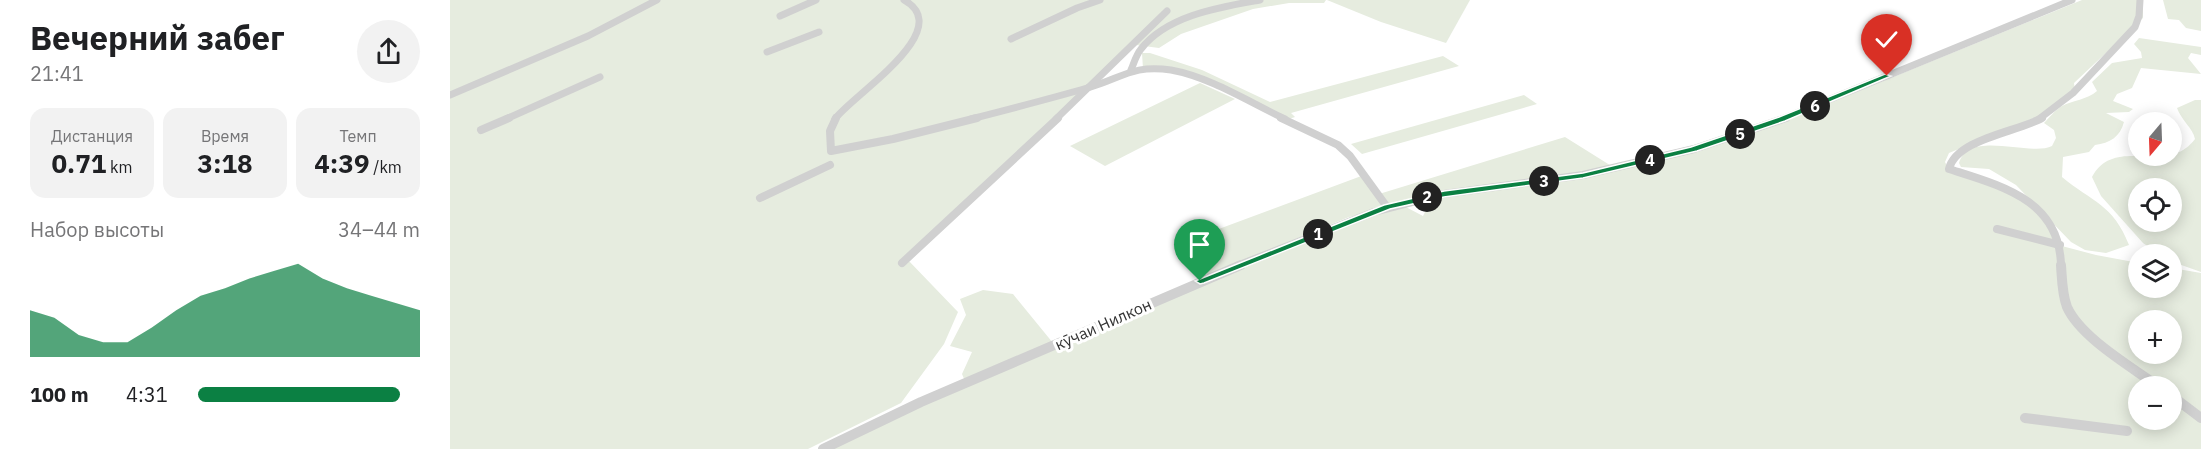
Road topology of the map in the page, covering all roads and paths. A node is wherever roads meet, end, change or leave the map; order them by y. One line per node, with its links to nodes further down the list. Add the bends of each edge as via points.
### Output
1 (657, 0): 16 (street, via 588,36)
2 (816, 0): 9 (street)
3 (904, 0): 15 (street, via 919,15 917,33 880,79 837,117 831,128 831,151 893,139)
4 (1100, 0): 11 (street)
5 (1260, 0): 13 (street, via 1203,13 1162,31 1140,50)
6 (2072, 0): 20 (street, кӯчаи Нилкон, via 1782,119 1694,149 1583,175 1444,194)
7 (2140, 0): 22 (street, via 2135,27 2076,89 2037,120 1967,147 1949,162 1949,169 2005,189 2030,203 2051,222)
8 (1167, 11): 15 (street)
9 (780, 16)
10 (819, 32): 12 (street)
11 (1011, 39)
12 (767, 52)
13 (1131, 70): 15 (street); 20 (street, via 1157,68 1195,76 1316,133 1348,153)
14 (600, 77): 17 (street)
15 (1088, 88): 23 (street)
16 (450, 95)
17 (481, 130)
18 (830, 165): 19 (street)
19 (760, 198)
20 (1387, 207): 29 (street, кӯчаи Нилкон, via 1200,281 921,402)
21 (1997, 229): 22 (street)
22 (2060, 245): 24 (street, via 2062,286 2072,316)
23 (902, 263)
24 (2144, 376)
25 (2182, 404): 27 (street)
26 (2025, 418): 28 (street)
27 (2201, 418)
28 (2127, 431)
29 (823, 449)

